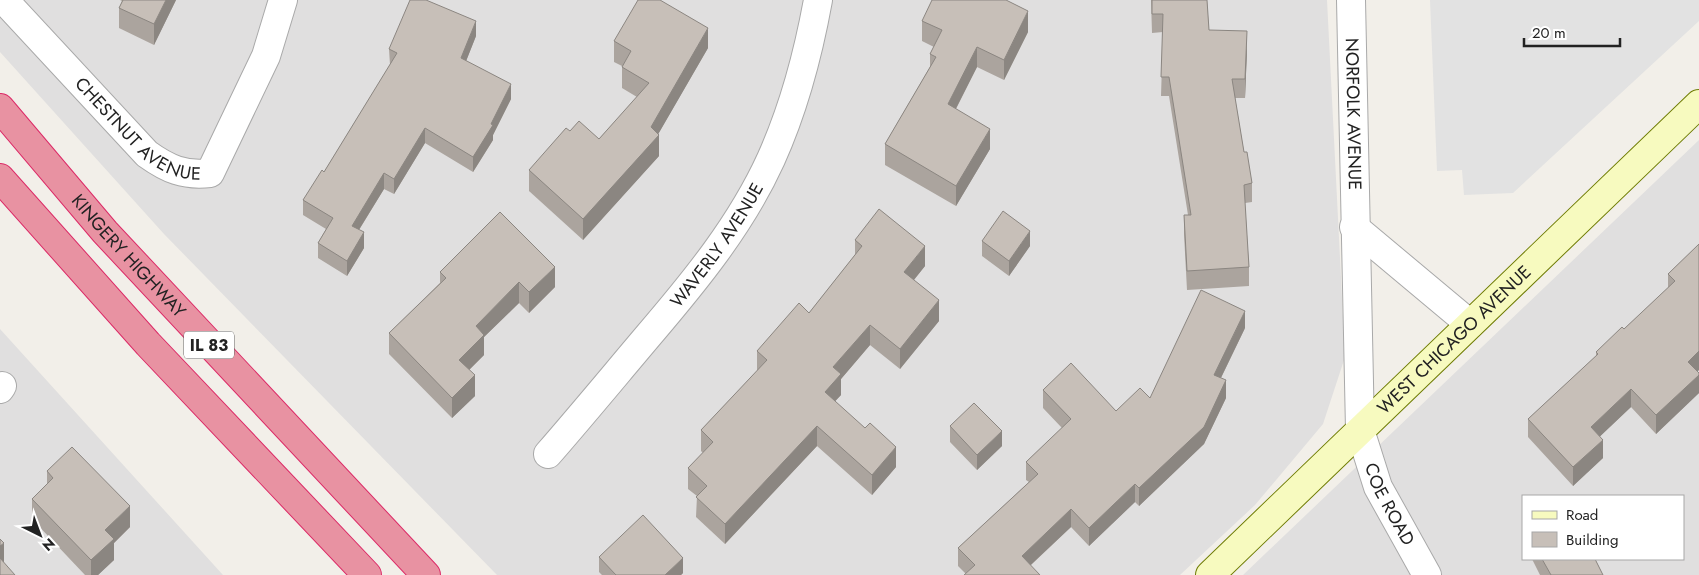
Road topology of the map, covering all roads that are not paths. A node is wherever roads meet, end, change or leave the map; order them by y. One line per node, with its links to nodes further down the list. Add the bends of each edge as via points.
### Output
1 (4, 0): 2 (street, CHESTNUT AVENUE, via 147,154 166,167 195,175 210,173 266,56)
2 (284, 0)
3 (818, 0): 11 (street, WAVERLY AVENUE, via 809,49 792,106 771,160 745,208 697,278)
4 (1351, 0): 8 (street, NORFOLK AVENUE)
5 (1699, 104): 9 (main road, WEST CHICAGO AVENUE)
6 (0, 108): 13 (highway, KINGERY HIGHWAY / IL 83, via 104,232)
7 (0, 178): 12 (highway, IL 83, via 148,344)
8 (1354, 227): 9 (street); 10 (street, NORFOLK AVENUE)
9 (1470, 324): 10 (main road, WEST CHICAGO AVENUE)
10 (1360, 430): 14 (main road, WEST CHICAGO AVENUE); 15 (street, COE ROAD, via 1378,487)
11 (548, 454)
12 (367, 575)
13 (426, 575)
14 (1210, 575)
15 (1427, 575)

